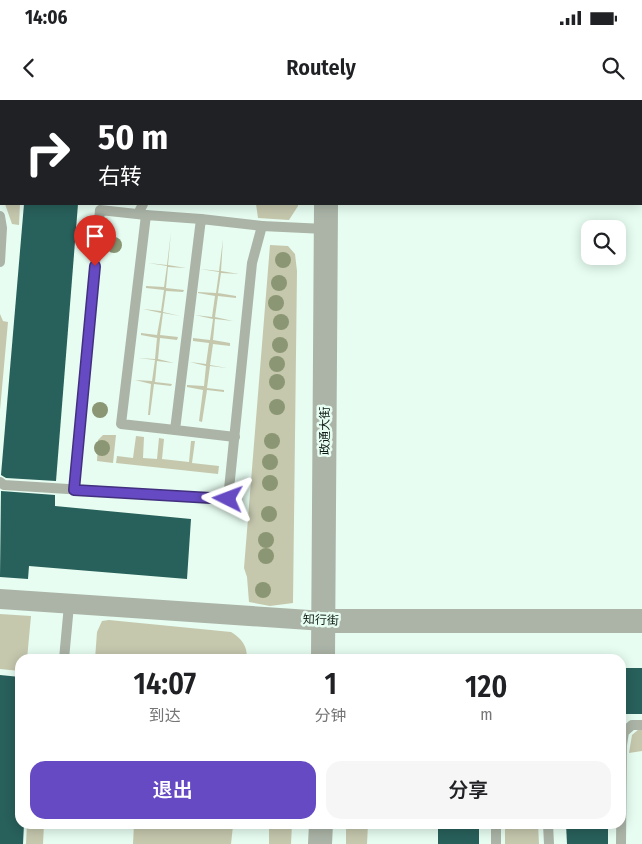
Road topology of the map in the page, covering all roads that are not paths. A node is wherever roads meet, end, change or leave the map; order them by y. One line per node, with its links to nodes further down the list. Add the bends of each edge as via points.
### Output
1 (143, 205): 4 (lane)
2 (326, 205): 8 (street, 政通大街)
3 (110, 208): 4 (lane); 13 (lane, via 100,210)
4 (142, 215): 6 (lane); 10 (lane, via 121,424)
5 (0, 216): 9 (lane)
6 (201, 220): 7 (lane); 10 (lane)
7 (262, 226): 8 (lane); 11 (lane, via 252,263)
8 (325, 229): 16 (street, 政通大街)
9 (0, 262)
10 (175, 430): 11 (lane)
11 (234, 437): 13 (lane, via 228,499)
12 (0, 482): 13 (lane, via 4,486)
13 (74, 490)
14 (0, 599): 15 (street, 知行街)
15 (69, 605): 16 (street, 知行街); 18 (lane)
16 (324, 621): 17 (street, 知行街); 19 (street, 政通大街)
17 (642, 621)
18 (64, 654)
19 (324, 654)
20 (642, 725): 21 (lane, via 632,725)
21 (626, 730)
22 (321, 829): 26 (street)
23 (496, 829): 27 (lane)
24 (548, 829): 28 (lane)
25 (621, 829): 29 (lane)
26 (320, 844)
27 (496, 844)
28 (549, 844)
29 (621, 844)

